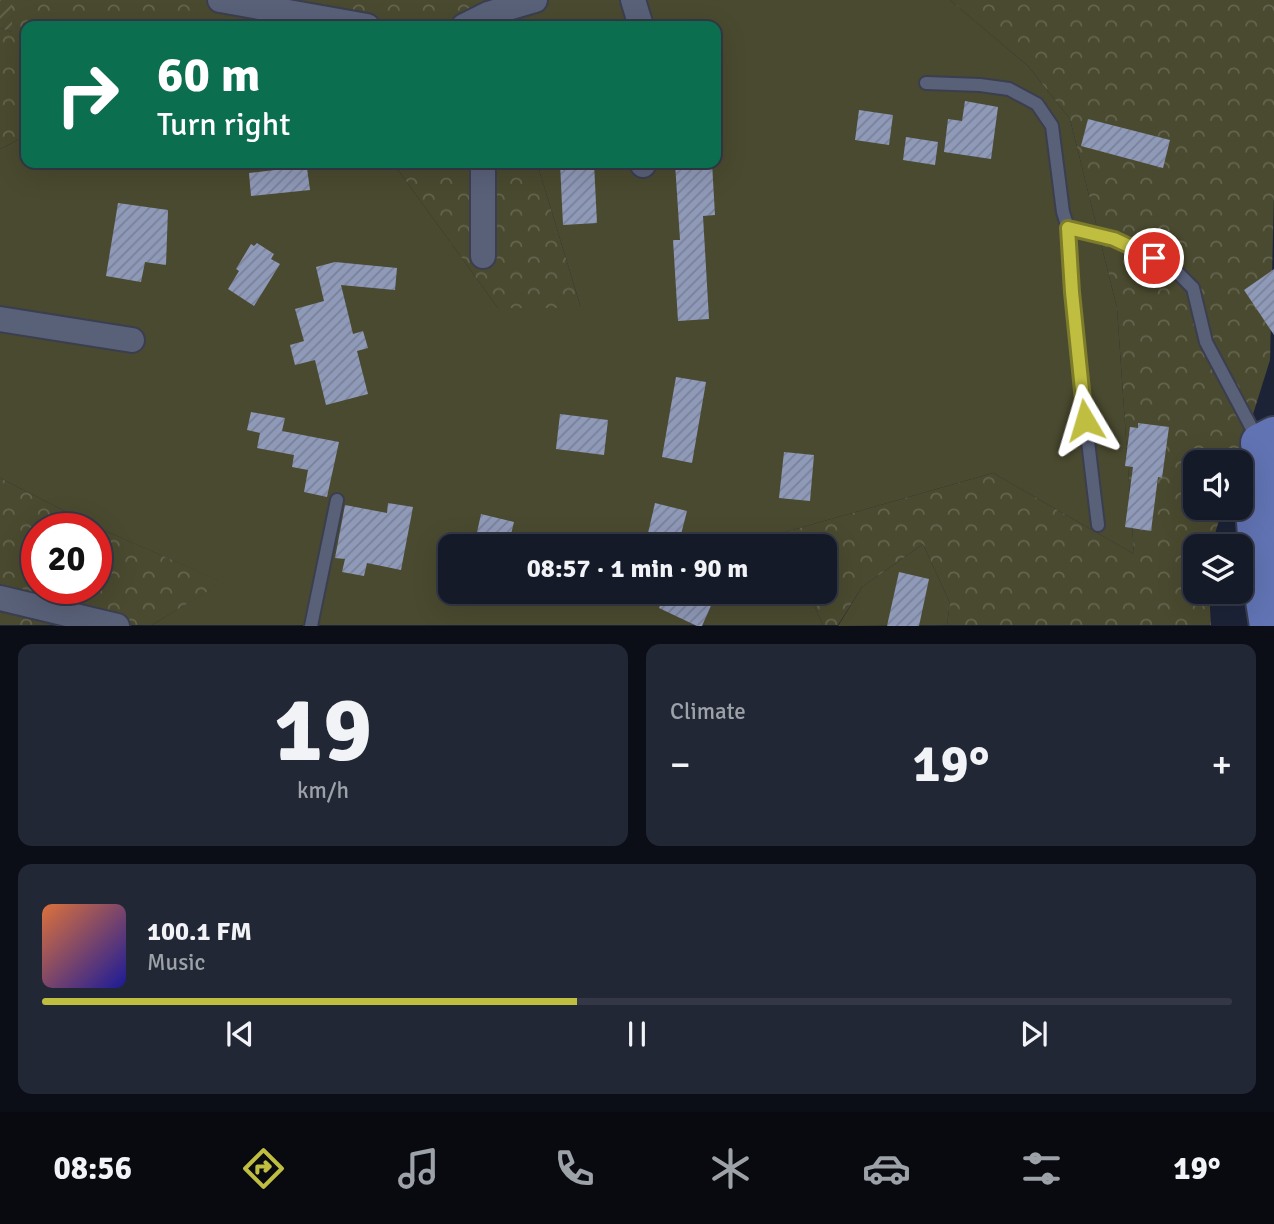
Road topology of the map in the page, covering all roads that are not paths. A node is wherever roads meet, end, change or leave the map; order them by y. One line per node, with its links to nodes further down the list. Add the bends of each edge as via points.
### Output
1 (220, 0): 4 (street)
2 (535, 0): 5 (street)
3 (633, 0): 6 (street)
4 (339, 21)
5 (474, 21)
6 (639, 21)
7 (926, 83): 9 (lane, via 1009,89 1037,104 1052,126)
8 (483, 168): 10 (street)
9 (1068, 228): 13 (lane, via 1114,239 1173,268 1193,288 1206,342); 15 (lane)
10 (483, 256)
11 (0, 319): 12 (street)
12 (132, 340)
13 (1267, 440): 19 (main road, via 1267,468 1255,509)
14 (337, 500): 18 (lane)
15 (1098, 525)
16 (0, 598): 17 (street)
17 (117, 625)
18 (311, 625)
19 (1269, 625)

